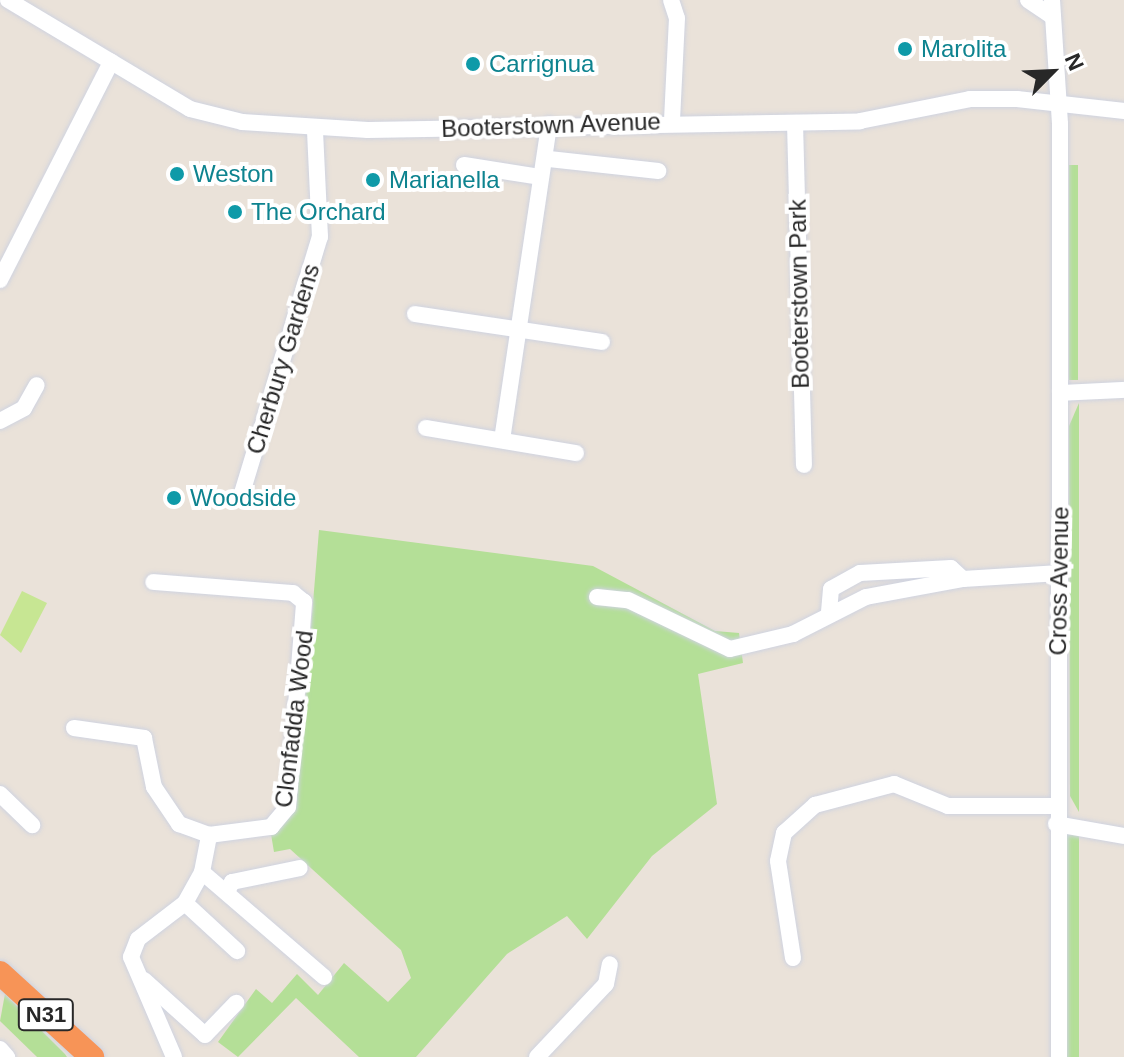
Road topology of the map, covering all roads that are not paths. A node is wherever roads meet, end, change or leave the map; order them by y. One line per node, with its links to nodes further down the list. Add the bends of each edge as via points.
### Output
1 (8, 0): 5 (street, Booterstown Avenue)
2 (671, 0): 8 (street, via 677,18)
3 (1028, 0): 4 (street)
4 (1053, 8): 6 (street, Cross Avenue)
5 (111, 62): 11 (street, Booterstown Avenue, via 190,109); 16 (street)
6 (1059, 105): 7 (street, Booterstown Avenue); 9 (street, Booterstown Avenue, via 970,99 860,121); 22 (street, Cross Avenue)
7 (1124, 111)
8 (672, 121): 9 (street, Booterstown Avenue); 10 (street, Booterstown Avenue)
9 (795, 123): 27 (street, Booterstown Park)
10 (549, 124): 11 (street, Booterstown Avenue); 12 (street)
11 (315, 129): 28 (street, Cherbury Gardens, via 320,237)
12 (549, 159): 14 (street); 15 (street)
13 (464, 165): 15 (street)
14 (658, 171)
15 (541, 177): 18 (street)
16 (0, 280)
17 (415, 314): 18 (street)
18 (520, 327): 19 (street); 25 (street)
19 (602, 342)
20 (37, 385): 23 (street, via 24,408)
21 (1124, 390): 22 (street)
22 (1060, 393): 29 (street, Cross Avenue)
23 (0, 421)
24 (426, 428): 25 (street)
25 (502, 440): 26 (street)
26 (576, 453)
27 (804, 465)
28 (242, 493)
29 (1060, 573): 30 (street); 36 (street, Cross Avenue)
30 (963, 579): 33 (street); 33 (street, via 951,568 860,573 831,589)
31 (153, 582): 39 (street, Clonfadda Wood, via 293,593 304,602 288,807 271,827)
32 (597, 597): 33 (street, via 628,600 730,649 793,634)
33 (829, 612)
34 (74, 728): 39 (street, via 144,738 165,808 179,824)
35 (0, 794): 38 (street)
36 (1056, 806): 37 (street, Cross Avenue); 46 (street, via 948,806 894,784 815,805 784,833 778,861)
37 (1056, 824): 40 (street); 57 (street, Cross Avenue)
38 (32, 825)
39 (209, 835): 42 (street)
40 (1124, 836)
41 (300, 868): 43 (street, via 232,882)
42 (202, 872): 43 (street); 44 (street)
43 (228, 890): 50 (street)
44 (185, 903): 45 (street); 49 (street, via 138,939 131,957)
45 (237, 951)
46 (793, 958)
47 (610, 964): 56 (street, via 606,984)
48 (0, 973): 54 (highway, N31)
49 (140, 977): 51 (street, via 205,1035); 55 (street)
50 (324, 977)
51 (236, 1003)
52 (0, 1049): 53 (street)
53 (7, 1057)
54 (92, 1057)
55 (174, 1057)
56 (537, 1057)
57 (1059, 1057)

